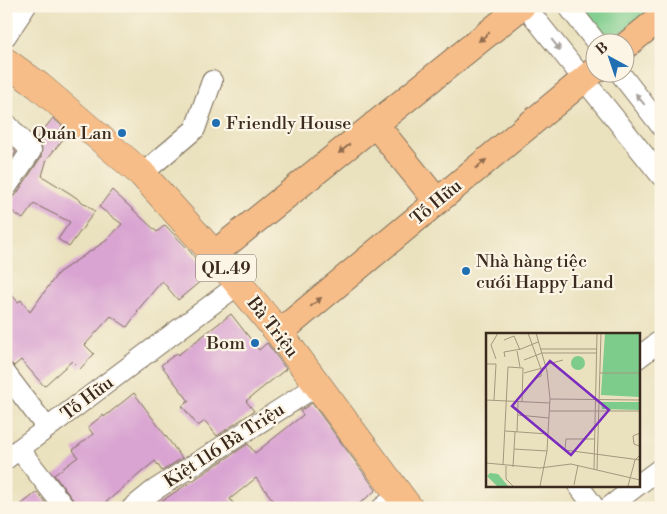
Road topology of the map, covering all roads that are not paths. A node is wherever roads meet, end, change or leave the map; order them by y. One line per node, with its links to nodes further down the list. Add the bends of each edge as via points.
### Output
1 (26, 6): 6 (street)
2 (524, 6): 9 (street, one-way to 9); 15 (main road, one-way to 15)
3 (568, 6): 5 (street)
4 (661, 17): 7 (main road)
5 (588, 32)
6 (6, 36)
7 (634, 39)
8 (8, 68): 17 (highway, Bà Triệu / QL.49, via 39,86)
9 (584, 70)
10 (584, 79): 20 (main road, Tố Hữu, one-way to 10)
11 (212, 81): 17 (street, via 195,129)
12 (594, 82): 18 (street)
13 (627, 82): 16 (street, one-way to 13)
14 (6, 123): 19 (street, via 31,151)
15 (376, 124): 20 (main road); 21 (main road, one-way to 21)
16 (661, 126)
17 (142, 174): 21 (highway, Bà Triệu / QL.49)
18 (661, 176)
19 (6, 188)
20 (437, 201): 23 (main road, Tố Hữu, one-way to 20)
21 (214, 254): 22 (highway, Bà Triệu / QL.49)
22 (239, 284): 23 (highway, Bà Triệu / QL.49); 28 (street, Tố Hữu)
23 (279, 333): 27 (highway, Bà Triệu / QL.49)
24 (661, 340): 25 (street)
25 (640, 356)
26 (6, 374): 28 (street)
27 (318, 386): 34 (highway, Bà Triệu / QL.49); 36 (street, Kiệt 116 Bà Triệu, via 153,491)
28 (47, 428): 29 (street, Tố Hữu)
29 (13, 454): 35 (street)
30 (661, 468): 31 (street)
31 (640, 484)
32 (579, 486): 37 (street)
33 (637, 486): 38 (street)
34 (397, 503)
35 (64, 508)
36 (132, 508)
37 (595, 508)
38 (608, 508)

